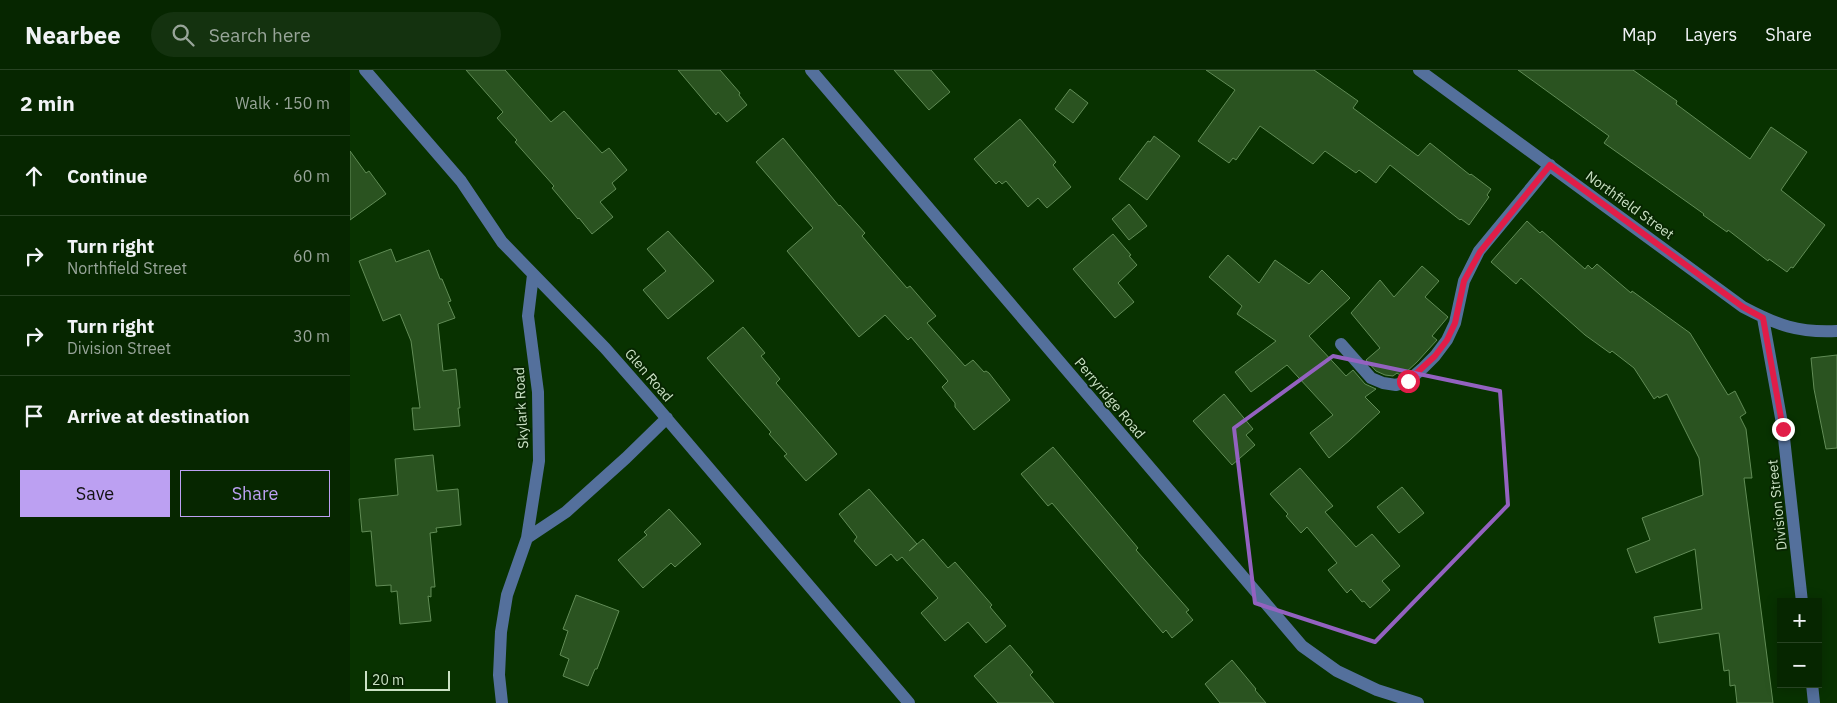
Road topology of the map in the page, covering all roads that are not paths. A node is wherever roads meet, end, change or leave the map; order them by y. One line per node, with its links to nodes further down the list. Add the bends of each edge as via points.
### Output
1 (365, 70): 5 (street, Glen Road, via 461,181 502,242)
2 (811, 70): 15 (street, Perryridge Road, via 1302,646 1377,690)
3 (1419, 70): 4 (street, Northfield Street)
4 (1550, 165): 6 (street, Northfield Street, via 1743,307); 8 (street, via 1480,252 1464,281 1455,323 1447,340 1416,375 1396,385 1383,383 1371,378)
5 (533, 275): 9 (street, Glen Road, via 605,348); 10 (street, Skylark Road, via 528,316 538,392 539,460)
6 (1763, 318): 7 (street, Northfield Street, via 1791,328); 11 (street, Division Street, via 1783,429)
7 (1837, 331)
8 (1340, 344)
9 (667, 418): 10 (street, via 566,512); 14 (street, Glen Road)
10 (527, 538): 13 (street, Skylark Road, via 507,595 500,632)
11 (1802, 598)
12 (1812, 688): 16 (street)
13 (502, 703)
14 (909, 703)
15 (1418, 703)
16 (1814, 703)

